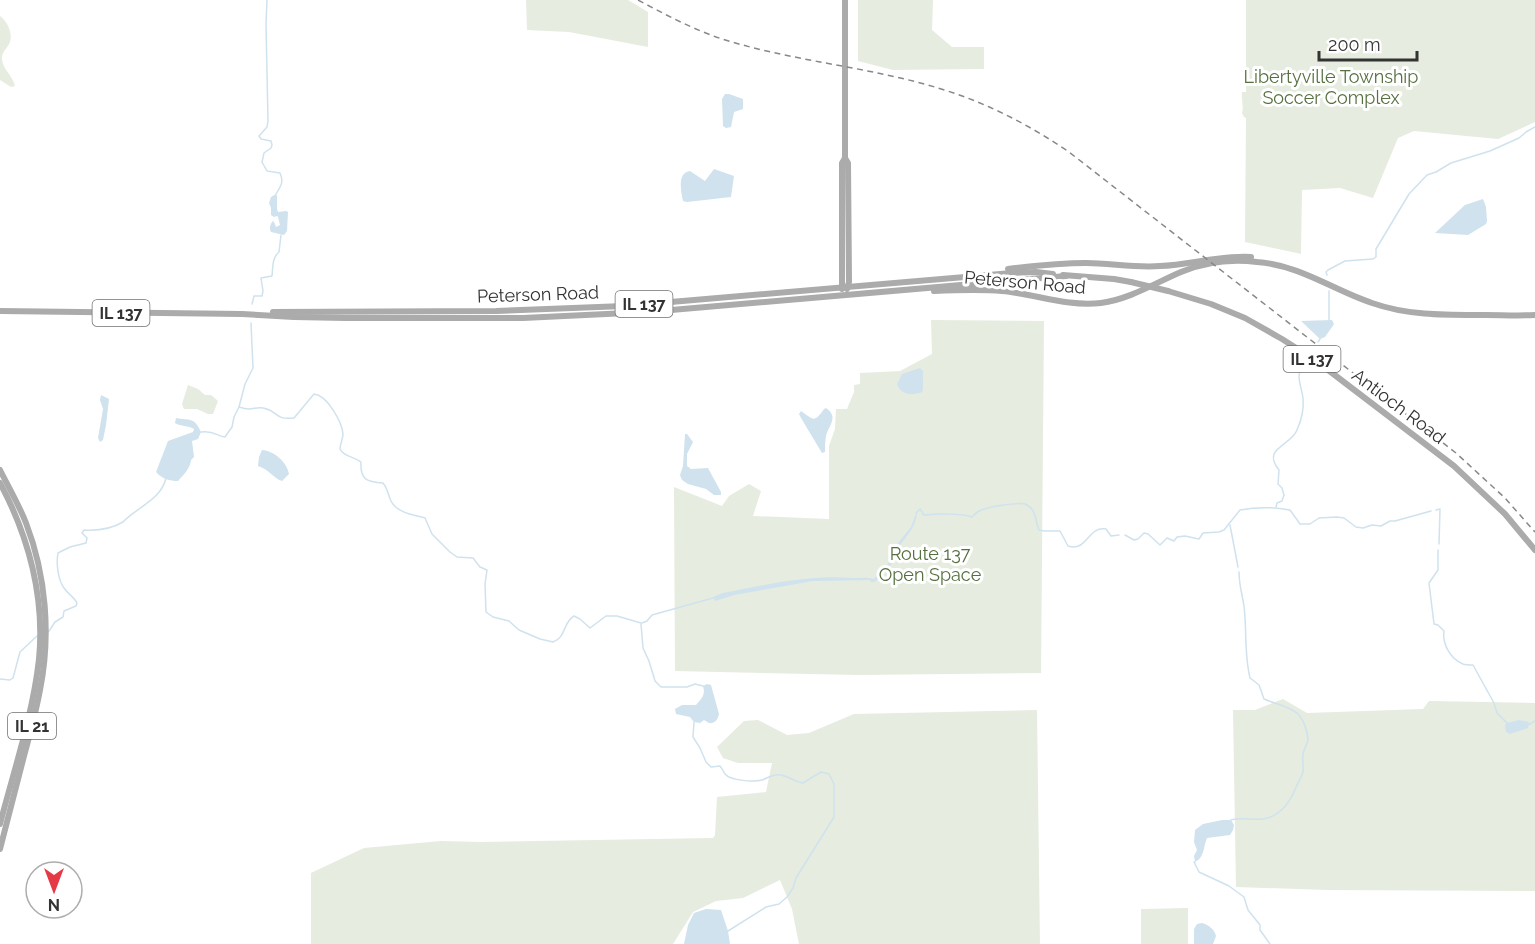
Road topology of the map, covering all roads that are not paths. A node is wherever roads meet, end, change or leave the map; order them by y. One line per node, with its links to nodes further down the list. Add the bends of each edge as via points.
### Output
1 (845, 0): 2 (main road)
2 (845, 158): 3 (main road); 4 (main road)
3 (849, 217): 4 (main road); 7 (main road, via 849,282)
4 (838, 226): 7 (main road)
5 (1066, 276): 6 (main road, Peterson Road / IL 137, via 1036,272); 8 (main road, Peterson Road / IL 137); 16 (main road, Antioch Road / IL 137, bridge, via 1114,279 1168,291 1245,318 1282,339 1454,466 1505,514)
6 (906, 282): 7 (main road, Peterson Road / IL 137); 10 (main road, Peterson Road, via 1067,263 1160,267 1242,257 1295,266)
7 (844, 287): 9 (main road); 12 (main road, Peterson Road / IL 137, via 559,309)
8 (876, 292): 9 (main road, Peterson Road / IL 137); 10 (main road, Peterson Road, via 1002,291 1089,304 1128,296 1196,267 1248,261 1290,268)
9 (844, 295): 12 (main road, Peterson Road / IL 137, via 648,312 520,318)
10 (1372, 303): 13 (main road, Peterson Road, via 1431,314)
11 (0, 311): 12 (main road, Peterson Road / IL 137)
12 (242, 314)
13 (1534, 315)
14 (0, 470): 17 (main road, IL 21, via 34,546)
15 (0, 483): 17 (main road, IL 21, via 27,546)
16 (1535, 550)
17 (43, 621): 18 (main road, IL 21)
18 (42, 643): 19 (main road, IL 21, via 34,692); 20 (main road, IL 21, via 42,681)
19 (0, 824)
20 (0, 849)

